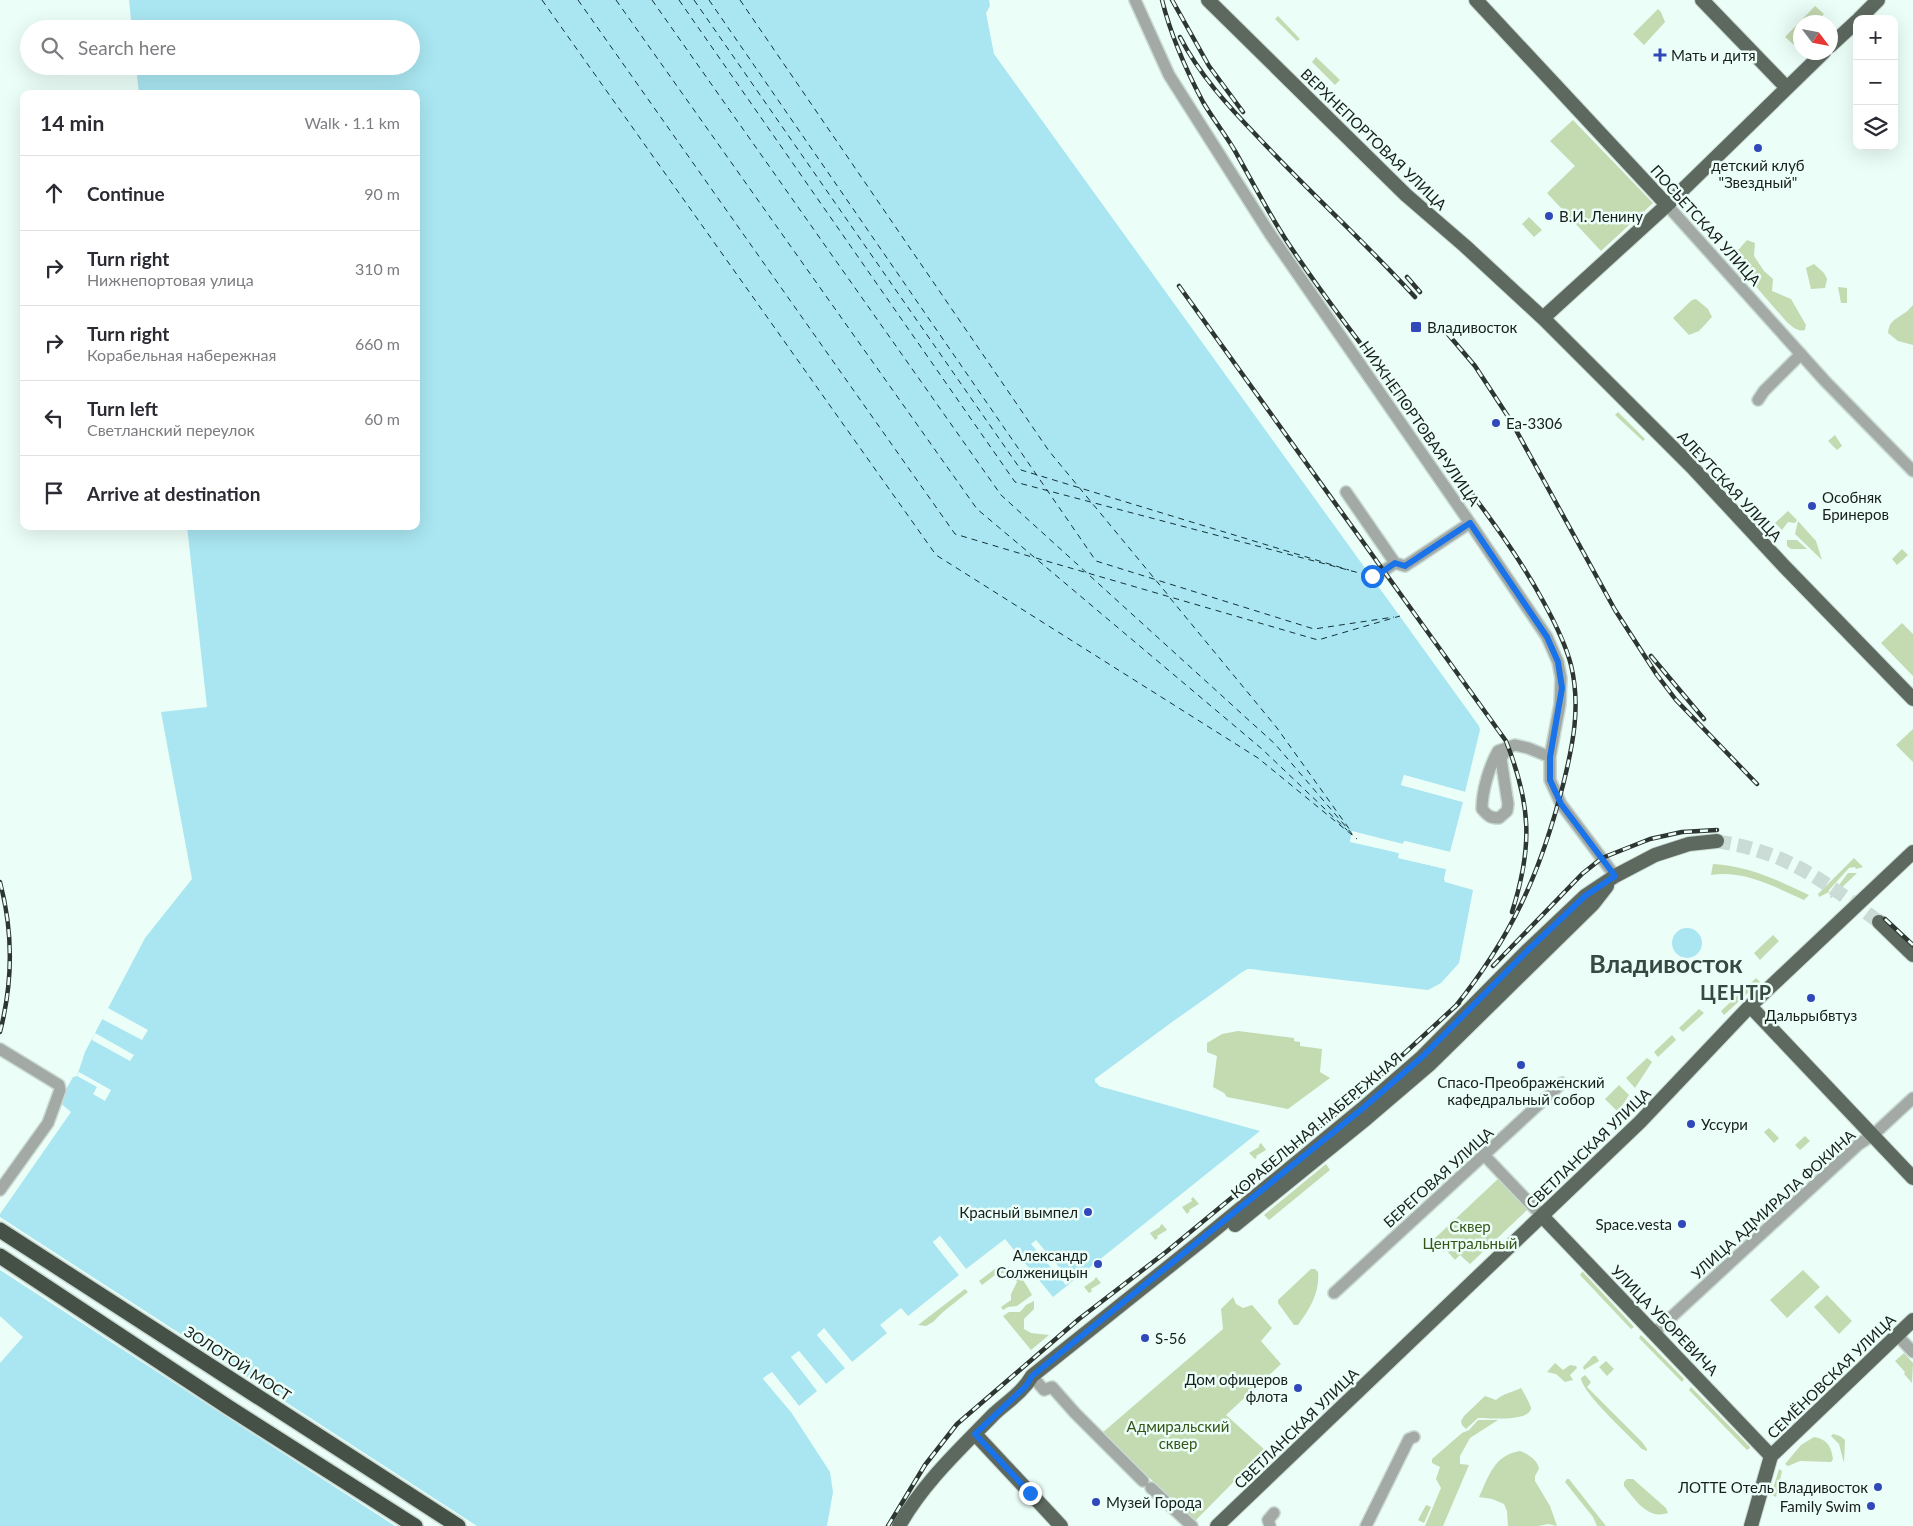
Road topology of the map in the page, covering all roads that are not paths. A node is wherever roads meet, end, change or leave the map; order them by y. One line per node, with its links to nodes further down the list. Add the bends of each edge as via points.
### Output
1 (1135, 0): 18 (street, НИЖНЕПОРТОВАЯ УЛИЦА, via 1169,76 1270,234)
2 (1208, 0): 12 (main road, ВЕРХНЕПОРТОВАЯ УЛИЦА, via 1406,195)
3 (1476, 0): 11 (main road, ПОСЬЕТСКАЯ УЛИЦА)
4 (1702, 0): 10 (main road)
5 (1878, 0): 6 (main road)
6 (1863, 15)
7 (1853, 25): 8 (main road)
8 (1838, 39)
9 (1816, 60): 10 (main road)
10 (1787, 88): 11 (main road)
11 (1667, 205): 13 (main road); 14 (street, ПОСЬЕТСКАЯ УЛИЦА)
12 (1521, 298): 13 (main road, АЛЕУТСКАЯ УЛИЦА)
13 (1543, 318): 21 (main road, АЛЕУТСКАЯ УЛИЦА, via 1692,467)
14 (1801, 354): 15 (street); 16 (street, ПОСЬЕТСКАЯ УЛИЦА)
15 (1758, 400)
16 (1913, 471)
17 (1346, 492): 19 (street)
18 (1470, 523): 19 (street, via 1405,566); 23 (street, НИЖНЕПОРТОВАЯ УЛИЦА, via 1547,637 1558,662 1562,688)
19 (1395, 563): 20 (street)
20 (1372, 576)
21 (1913, 699)
22 (1506, 749): 22 (street, via 1498,751 1493,759 1482,801 1482,809 1493,818 1499,818 1507,811 1501,759); 23 (street, via 1515,746 1528,748)
23 (1550, 757): 26 (street, НИЖНЕПОРТОВАЯ УЛИЦА, via 1550,780 1559,800)
24 (1717, 841): 26 (main road, КОРАБЕЛЬНАЯ НАБЕРЕЖНАЯ, via 1668,850)
25 (1913, 852): 29 (main road, СВЕТЛАНСКАЯ УЛИЦА)
26 (1615, 876): 45 (main road, КОРАБЕЛЬНАЯ НАБЕРЕЖНАЯ, via 1585,896 1422,1057 1362,1109)
27 (1879, 922): 28 (main road)
28 (1913, 955)
29 (1750, 1006): 33 (main road); 37 (main road, СВЕТЛАНСКАЯ УЛИЦА, via 1668,1094)
30 (0, 1049): 36 (street, via 59,1085 60,1090 48,1123)
31 (1562, 1083): 34 (street, БЕРЕГОВАЯ УЛИЦА)
32 (1913, 1098): 33 (street, УЛИЦА АДМИРАЛА ФОКИНА)
33 (1873, 1135): 35 (main road); 42 (street, УЛИЦА АДМИРАЛА ФОКИНА, via 1859,1144)
34 (1484, 1155): 37 (street, УЛИЦА УБОРЕВИЧА); 40 (street, БЕРЕГОВАЯ УЛИЦА)
35 (1913, 1178)
36 (0, 1190)
37 (1542, 1216): 42 (main road, УЛИЦА УБОРЕВИЧА); 56 (main road, СВЕТЛАНСКАЯ УЛИЦА)
38 (0, 1230): 52 (highway, ЗОЛОТОЙ МОСТ)
39 (0, 1256): 51 (highway)
40 (1334, 1293)
41 (1913, 1320): 43 (main road, СЕМЁНОВСКАЯ УЛИЦА)
42 (1654, 1333): 48 (main road, УЛИЦА УБОРЕВИЧА)
43 (1897, 1335): 44 (street); 48 (main road, СЕМЁНОВСКАЯ УЛИЦА)
44 (1913, 1352)
45 (1032, 1381): 46 (main road, КОРАБЕЛЬНАЯ НАБЕРЕЖНАЯ); 55 (street, via 1044,1390 1052,1387)
46 (975, 1434): 53 (main road, КОРАБЕЛЬНАЯ НАБЕРЕЖНАЯ, via 933,1478); 54 (main road)
47 (1414, 1437): 50 (street, via 1406,1444)
48 (1771, 1456): 58 (main road)
49 (1274, 1513): 57 (street, via 1268,1520)
50 (1370, 1525)
51 (415, 1526)
52 (458, 1526)
53 (899, 1526)
54 (1061, 1526)
55 (1192, 1526)
56 (1217, 1526)
57 (1270, 1526)
58 (1751, 1526)

